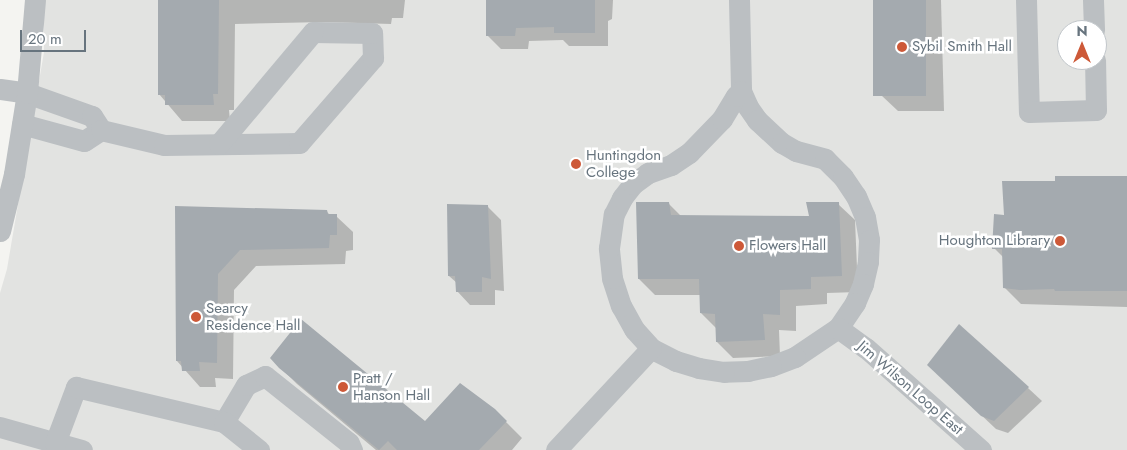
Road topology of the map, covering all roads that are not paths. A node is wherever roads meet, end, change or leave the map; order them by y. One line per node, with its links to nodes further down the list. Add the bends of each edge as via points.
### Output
1 (35, 0): 9 (street)
2 (739, 0): 8 (street)
3 (1026, 0): 6 (street, via 1029,112 1096,110)
4 (1093, 0): 5 (street)
5 (1094, 20)
6 (1095, 70)
7 (0, 89): 9 (street)
8 (741, 92): 14 (street, via 757,120 769,132 796,151 825,159 856,196 869,240 868,262 858,296); 15 (street, via 722,119 689,153 633,184 614,214 610,248 612,278 621,306 634,329)
9 (28, 93): 10 (street); 11 (street, via 92,116)
10 (22, 124): 11 (street, via 84,141); 13 (street)
11 (101, 130): 12 (street, via 164,146)
12 (219, 144): 12 (street, via 299,143 373,58 372,33 313,32)
13 (0, 230)
14 (838, 328): 15 (street, via 795,358 748,371 699,368); 23 (street, Jim Wilson Loop East, via 866,348)
15 (651, 348): 22 (street)
16 (224, 422): 18 (street, via 76,387); 20 (street); 21 (street, via 246,385 265,376 349,443)
17 (0, 428): 18 (street)
18 (55, 442): 19 (street)
19 (82, 450)
20 (259, 450)
21 (352, 450)
22 (556, 450)
23 (981, 450)

